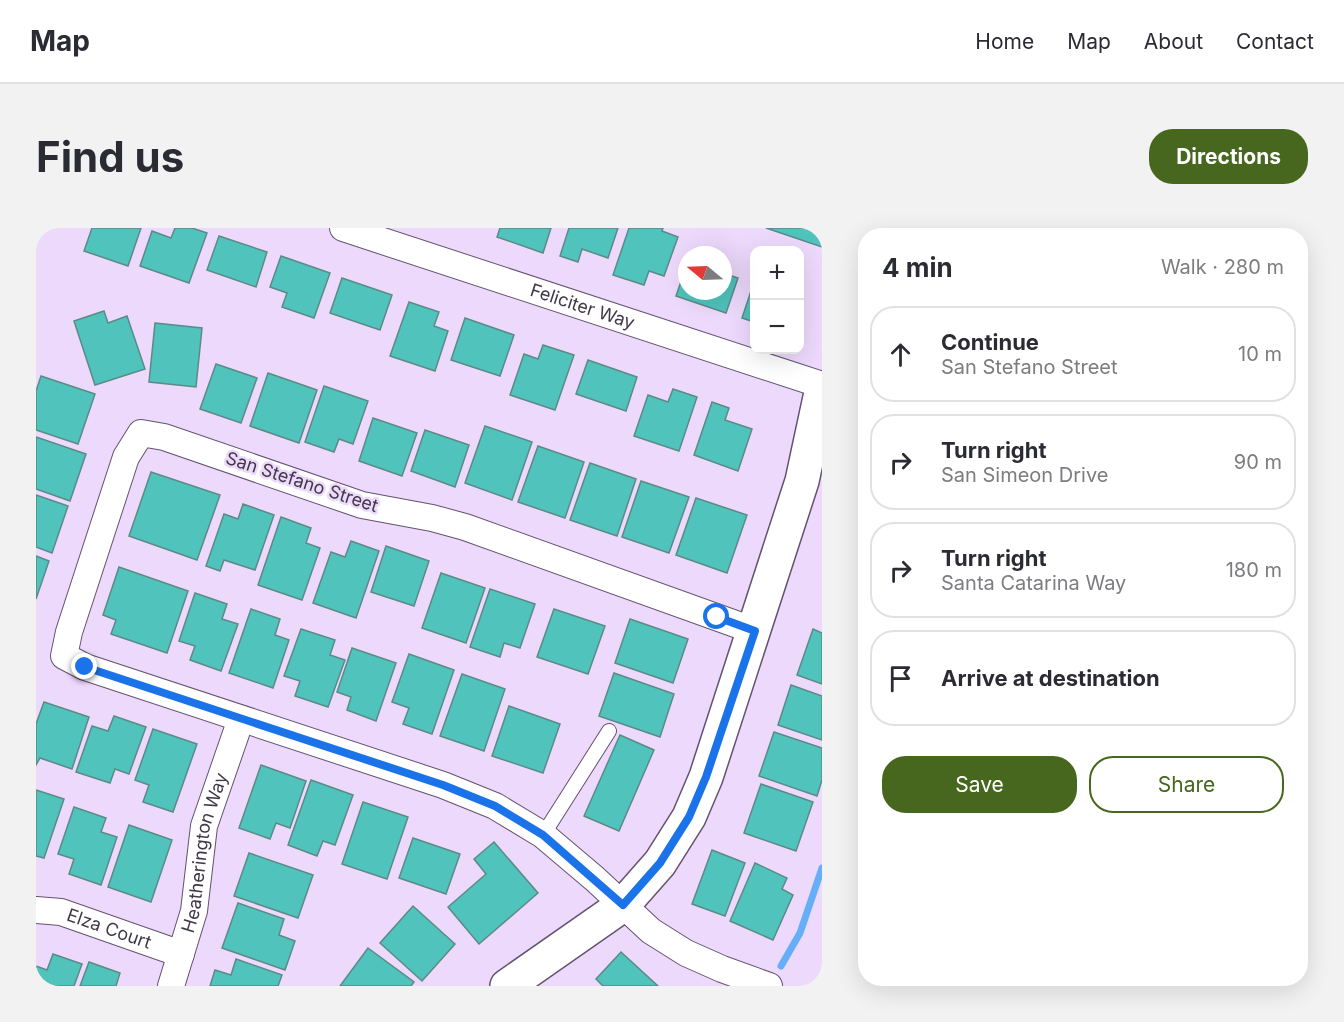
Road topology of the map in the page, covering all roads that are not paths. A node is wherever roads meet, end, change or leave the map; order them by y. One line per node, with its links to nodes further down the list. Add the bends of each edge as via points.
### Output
1 (343, 228): 2 (street, Feliciter Way)
2 (822, 386): 3 (street)
3 (812, 484): 4 (street)
4 (755, 631): 5 (street, San Stefano Street, via 465,527 362,505 164,437 141,433 126,457 64,656 85,667); 8 (street, via 689,817 660,863)
5 (241, 719): 7 (street, via 443,785 495,806); 10 (street, Heatherington Way, via 204,826 194,911)
6 (609, 731): 7 (lane)
7 (543, 835): 8 (street)
8 (623, 905): 12 (street); 13 (street, via 651,931 686,953)
9 (36, 910): 10 (street, Elza Court, via 61,912)
10 (182, 954): 11 (street, Heatherington Way)
11 (171, 986)
12 (507, 986)
13 (769, 986)

